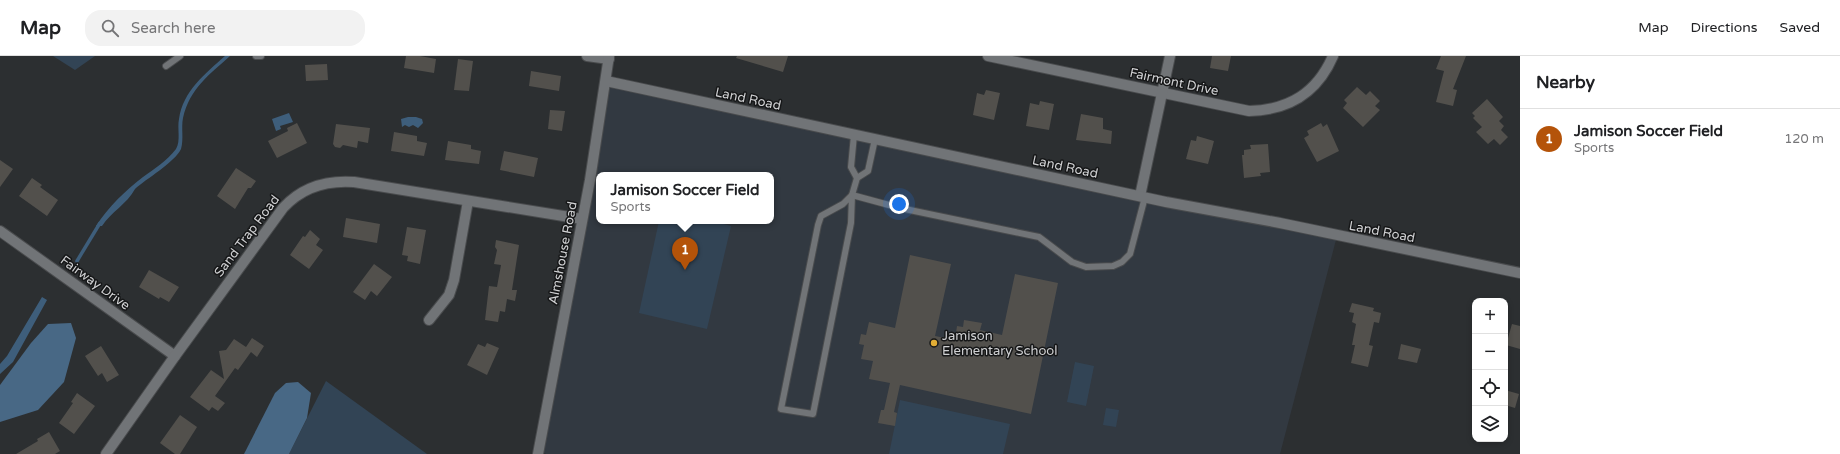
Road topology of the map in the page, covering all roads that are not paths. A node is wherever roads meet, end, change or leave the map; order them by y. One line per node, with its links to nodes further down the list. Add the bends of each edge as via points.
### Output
1 (180, 56): 9 (lane)
2 (256, 56): 3 (lane)
3 (261, 56)
4 (586, 56): 8 (street)
5 (988, 56): 11 (street, Fairmont Drive)
6 (1170, 56): 11 (street)
7 (1333, 56): 11 (street, Fairmont Drive, via 1323,76 1309,91 1286,105 1264,110 1249,111)
8 (609, 58): 10 (street, Almshouse Road)
9 (166, 66)
10 (606, 81): 12 (street, Land Road); 18 (street, Almshouse Road)
11 (1162, 93): 16 (street)
12 (854, 135): 13 (street, Land Road); 14 (lane, via 851,167)
13 (875, 139): 14 (lane, via 868,171); 16 (street, Land Road)
14 (857, 178): 15 (lane)
15 (852, 195): 15 (lane, via 843,204 822,216 818,225 782,408 813,414 851,223); 16 (lane, via 900,208 1039,237 1072,262 1086,267 1112,266 1122,262 1130,254)
16 (1142, 196): 20 (street, Land Road)
17 (468, 201): 18 (street, Sand Trap Road); 21 (street, via 453,284 445,300); 22 (street, Sand Trap Road, via 338,181 315,186 300,193 283,208)
18 (582, 219): 24 (street, Almshouse Road)
19 (0, 231): 22 (street, Fairway Drive)
20 (1520, 273)
21 (429, 320)
22 (175, 356): 23 (street, Sand Trap Road)
23 (106, 454)
24 (538, 454)

